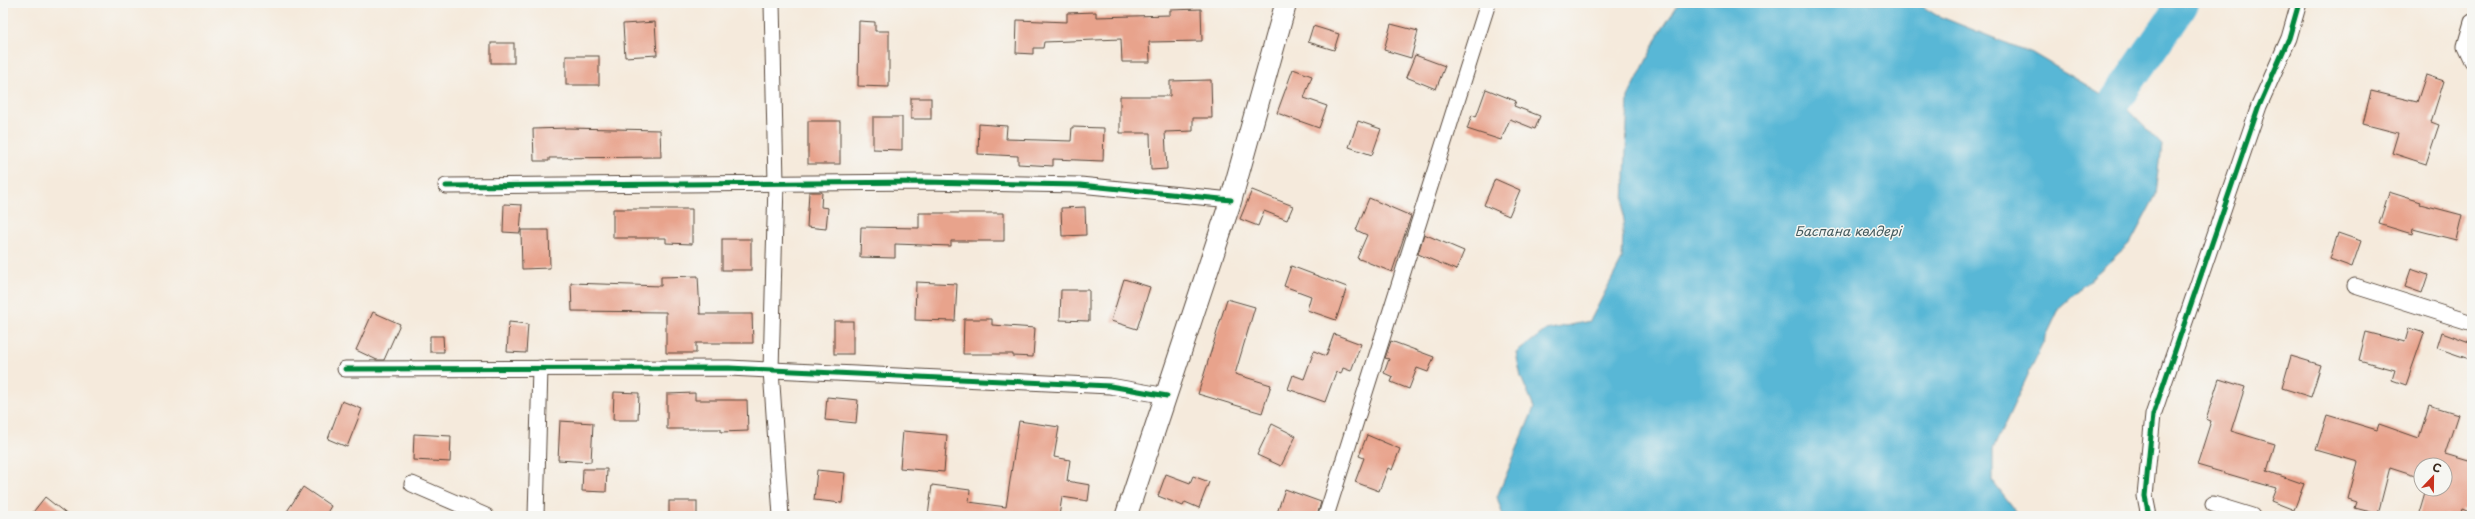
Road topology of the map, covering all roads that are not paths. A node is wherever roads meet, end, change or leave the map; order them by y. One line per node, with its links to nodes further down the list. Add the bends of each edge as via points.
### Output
1 (772, 3): 7 (street)
2 (1488, 3): 22 (street)
3 (2299, 3): 23 (street, via 2289,38 2259,106 2153,415 2145,496)
4 (1283, 4): 9 (main road)
5 (2472, 22): 6 (street, via 2465,46)
6 (2472, 61)
7 (776, 184): 8 (street); 9 (street, via 1080,185); 14 (street)
8 (446, 186)
9 (1231, 200): 15 (main road)
10 (2355, 286): 11 (street)
11 (2472, 323)
12 (540, 368): 13 (street); 14 (street); 19 (street)
13 (344, 369)
14 (771, 370): 15 (street, via 1110,386); 20 (street)
15 (1167, 396): 21 (main road)
16 (412, 484): 18 (street)
17 (2213, 504): 24 (street)
18 (486, 516)
19 (536, 516)
20 (781, 516)
21 (1126, 516)
22 (1326, 516)
23 (2149, 516)
24 (2252, 516)

